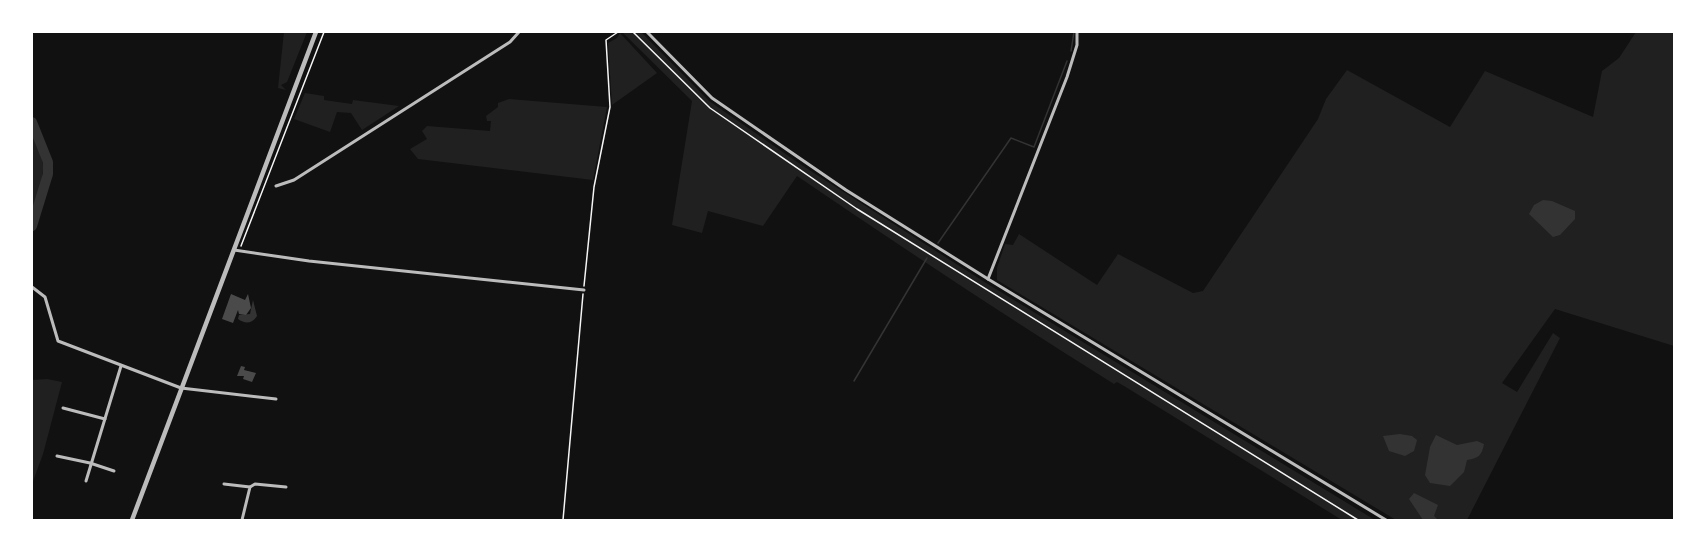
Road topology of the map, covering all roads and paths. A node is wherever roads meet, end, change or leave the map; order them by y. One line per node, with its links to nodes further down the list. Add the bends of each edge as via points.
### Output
1 (316, 32): 9 (street)
2 (324, 32): 9 (path)
3 (519, 32): 8 (street, via 510,42 294,180)
4 (618, 32): 12 (path, via 606,40 610,107 594,188)
5 (633, 32): 28 (path, via 710,108 821,185)
6 (647, 32): 10 (street, via 712,98 846,190)
7 (1077, 32): 10 (street, via 1067,77)
8 (276, 186)
9 (237, 251): 12 (street); 14 (street)
10 (988, 279): 29 (street)
11 (32, 287): 13 (street, via 45,297 58,341)
12 (584, 290): 27 (path)
13 (121, 366): 14 (street); 17 (street)
14 (181, 388): 15 (street); 25 (street)
15 (276, 399)
16 (63, 408): 17 (street)
17 (105, 419): 19 (street)
18 (57, 456): 19 (street)
19 (90, 462): 20 (street); 21 (street)
20 (114, 471)
21 (86, 481)
22 (224, 484): 24 (street)
23 (286, 487): 24 (street, via 255,484)
24 (250, 488): 26 (street)
25 (132, 520)
26 (242, 520)
27 (563, 520)
28 (1358, 520)
29 (1386, 520)

